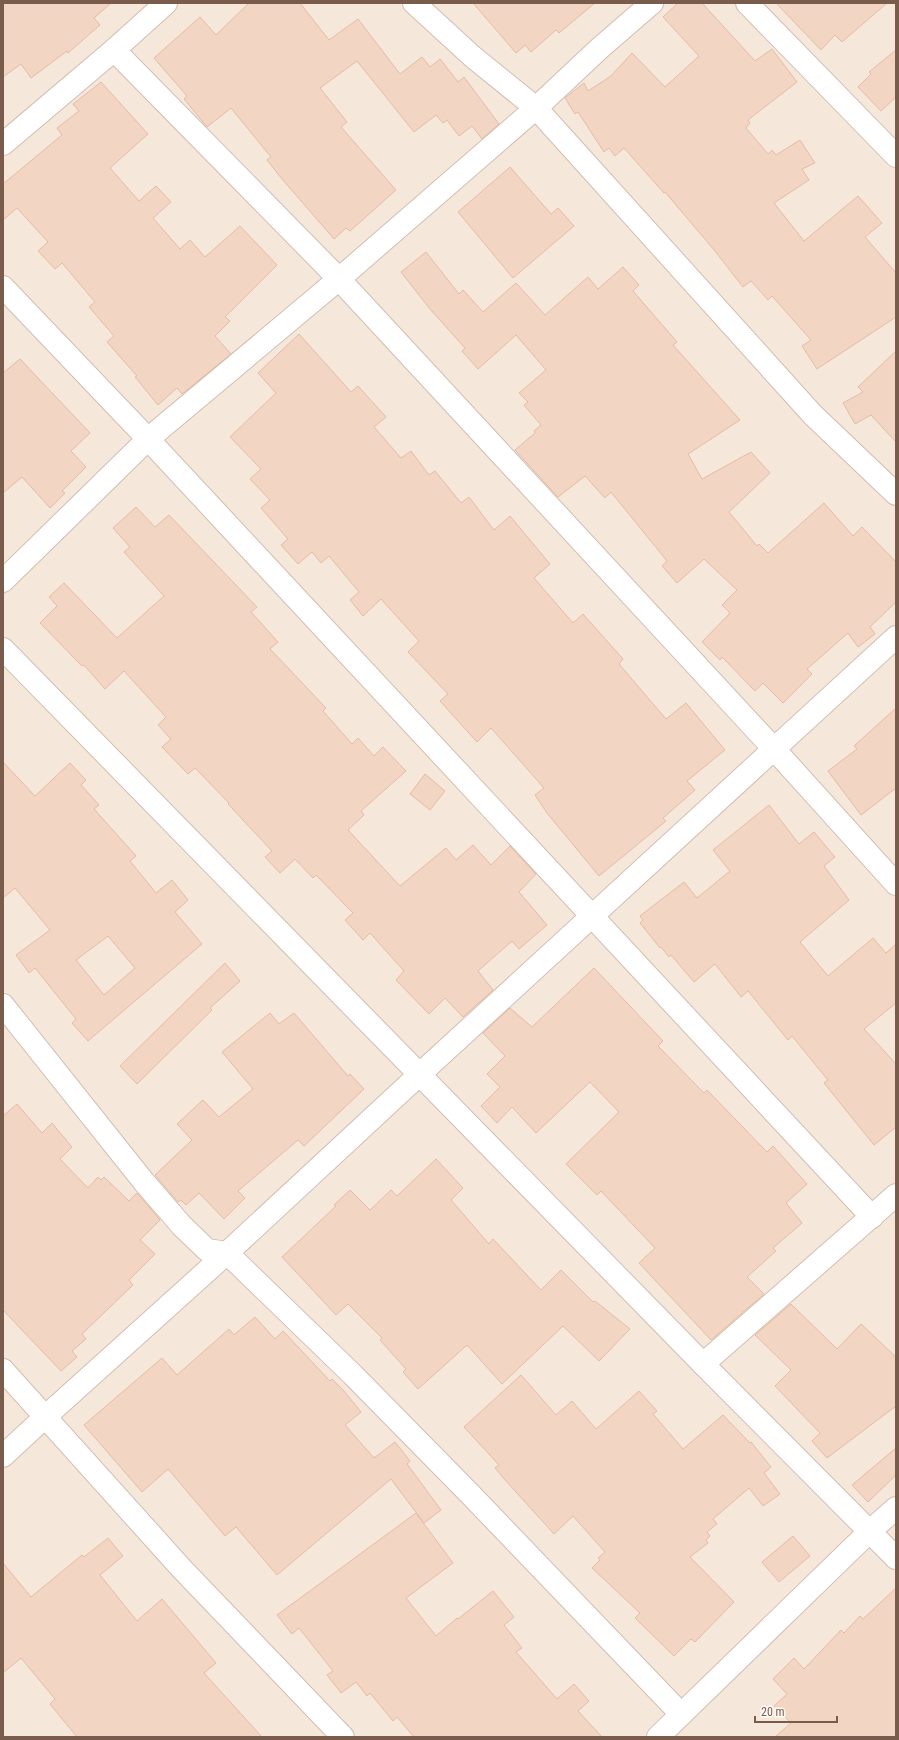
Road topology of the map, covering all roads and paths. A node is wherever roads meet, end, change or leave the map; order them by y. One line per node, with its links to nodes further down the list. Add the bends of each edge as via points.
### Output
1 (166, 3): 5 (street)
2 (414, 3): 6 (street)
3 (652, 3): 6 (street)
4 (747, 3): 8 (street)
5 (114, 50): 7 (street); 9 (street)
6 (536, 108): 9 (street); 12 (street, via 813,415)
7 (3, 144)
8 (896, 156)
9 (338, 279): 11 (street); 16 (street)
10 (3, 286): 11 (street)
11 (148, 439): 13 (street); 18 (street)
12 (896, 494)
13 (3, 581)
14 (896, 636): 16 (street)
15 (3, 649): 20 (street)
16 (774, 749): 17 (street); 18 (street)
17 (896, 884)
18 (593, 916): 20 (street); 22 (street)
19 (3, 1005): 23 (street, via 182,1226 207,1250)
20 (420, 1074): 23 (street); 24 (street)
21 (896, 1195): 22 (street)
22 (872, 1217): 24 (street)
23 (228, 1253): 26 (street); 31 (street, via 364,1386)
24 (703, 1364): 29 (street)
25 (3, 1370): 26 (street)
26 (45, 1417): 27 (street); 32 (street, via 182,1570)
27 (3, 1456)
28 (896, 1508): 29 (street)
29 (870, 1531): 30 (street); 31 (street)
30 (896, 1558)
31 (681, 1714): 33 (street)
32 (343, 1737)
33 (658, 1737)

